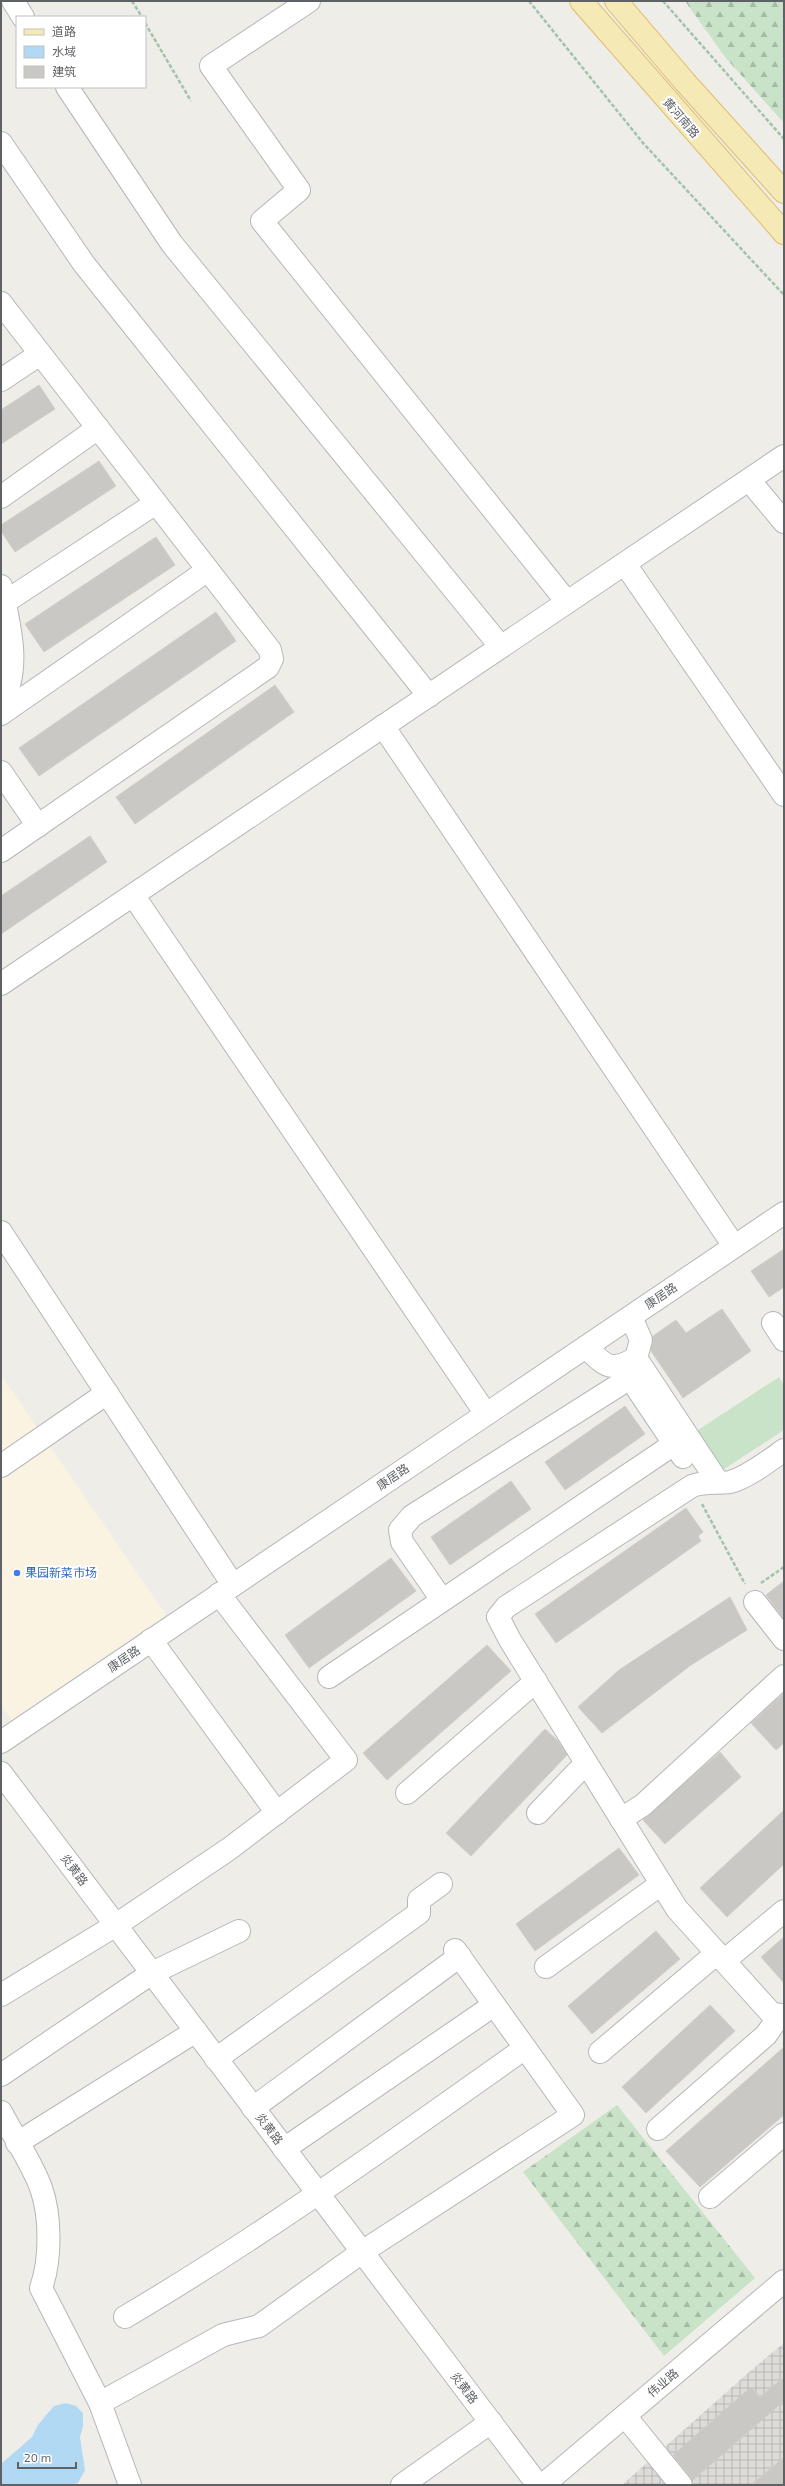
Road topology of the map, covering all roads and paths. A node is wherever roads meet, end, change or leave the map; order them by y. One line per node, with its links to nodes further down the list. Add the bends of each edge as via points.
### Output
1 (13, 1): 8 (street)
2 (132, 1): 9 (path)
3 (310, 1): 30 (street, via 211,66 299,190 262,221)
4 (530, 1): 17 (path, via 643,143)
5 (581, 1): 16 (main road, 黄河南路)
6 (616, 1): 15 (main road)
7 (662, 1): 13 (path)
8 (22, 16)
9 (141, 16)
10 (146, 25): 12 (path)
11 (68, 88): 31 (street, via 172,244)
12 (191, 101)
13 (784, 139)
14 (1, 143): 32 (street, via 84,264)
15 (784, 192)
16 (784, 234)
17 (784, 295)
18 (1, 303): 19 (street)
19 (40, 354): 20 (street); 21 (street)
20 (1, 380)
21 (98, 428): 24 (street); 25 (street)
22 (784, 456): 23 (street)
23 (749, 480): 26 (street); 27 (street)
24 (1, 497)
25 (156, 504): 28 (street); 29 (street)
26 (784, 522)
27 (625, 564): 30 (street); 37 (street)
28 (208, 570): 34 (street); 38 (street, via 270,650 272,660 268,667)
29 (3, 594): 33 (street, via 13,668 6,696)
30 (567, 602): 31 (street)
31 (500, 647): 32 (street)
32 (429, 696): 35 (street)
33 (1, 704)
34 (1, 714)
35 (383, 726): 40 (street); 44 (street)
36 (1, 772): 38 (street)
37 (784, 795)
38 (38, 826): 39 (street)
39 (1, 851)
40 (133, 895): 41 (street); 49 (street)
41 (1, 984)
42 (784, 1212): 44 (street, 康居路)
43 (1, 1232): 48 (street)
44 (734, 1246): 45 (street, 康居路)
45 (631, 1317): 46 (street, 康居路); 47 (street, via 641,1340)
46 (586, 1347): 47 (street, via 604,1365); 49 (street, 康居路)
47 (629, 1367): 50 (street); 53 (street); 57 (street, via 412,1516 400,1530 402,1542)
48 (107, 1393): 52 (street); 55 (street)
49 (486, 1414): 55 (street, 康居路)
50 (674, 1444): 53 (street); 57 (street)
51 (784, 1450): 53 (street, via 764,1465 731,1482)
52 (1, 1466)
53 (704, 1484): 56 (path); 62 (street, via 506,1607 498,1617)
54 (784, 1567): 56 (path)
55 (226, 1590): 58 (street, 康居路); 67 (street, via 346,1760)
56 (752, 1596): 59 (street)
57 (442, 1600): 61 (street)
58 (151, 1640): 63 (street, 康居路); 67 (street)
59 (784, 1640)
60 (784, 1676): 69 (street, via 643,1805)
61 (329, 1677)
62 (536, 1681): 64 (street); 66 (street)
63 (1, 1742)
64 (586, 1763): 68 (street); 69 (street)
65 (1, 1773): 73 (street, 炎黄路)
66 (407, 1793)
67 (277, 1813): 73 (street, via 229,1849)
68 (538, 1813)
69 (621, 1819): 71 (street)
70 (441, 1884): 84 (street, via 419,1900 418,1913)
71 (661, 1884): 75 (street, via 677,1909); 76 (street)
72 (784, 1911): 75 (street)
73 (116, 1925): 77 (street, 炎黄路); 78 (street)
74 (239, 1930): 77 (street)
75 (720, 1957): 80 (street, via 771,2013); 83 (street)
76 (546, 1967)
77 (152, 1973): 81 (street, 炎黄路); 85 (street)
78 (1, 1995)
79 (494, 2005): 82 (street); 86 (street, via 457,1953); 91 (street)
80 (782, 2015): 88 (street, via 766,2035)
81 (196, 2032): 84 (street, 炎黄路); 90 (street)
82 (525, 2048): 92 (street); 94 (street, via 573,2115)
83 (600, 2052)
84 (216, 2059): 86 (street, 炎黄路)
85 (1, 2075)
86 (253, 2108): 91 (street, 炎黄路)
87 (1, 2112): 90 (street)
88 (658, 2128)
89 (784, 2134): 93 (street)
90 (17, 2143): 97 (street, via 41,2188 47,2222 48,2254 46,2274 41,2288)
91 (284, 2149): 92 (street, 炎黄路)
92 (318, 2194): 94 (street, 炎黄路); 96 (street, via 202,2271)
93 (710, 2198)
94 (362, 2252): 97 (street, via 259,2326 224,2335); 99 (street, 炎黄路)
95 (784, 2281): 98 (street, 伟业路)
96 (125, 2317)
97 (100, 2403): 100 (street)
98 (625, 2416): 103 (street, 伟业路); 104 (street)
99 (491, 2422): 101 (street); 102 (street, 炎黄路)
100 (130, 2485)
101 (402, 2485)
102 (538, 2485)
103 (543, 2485)
104 (681, 2485)

